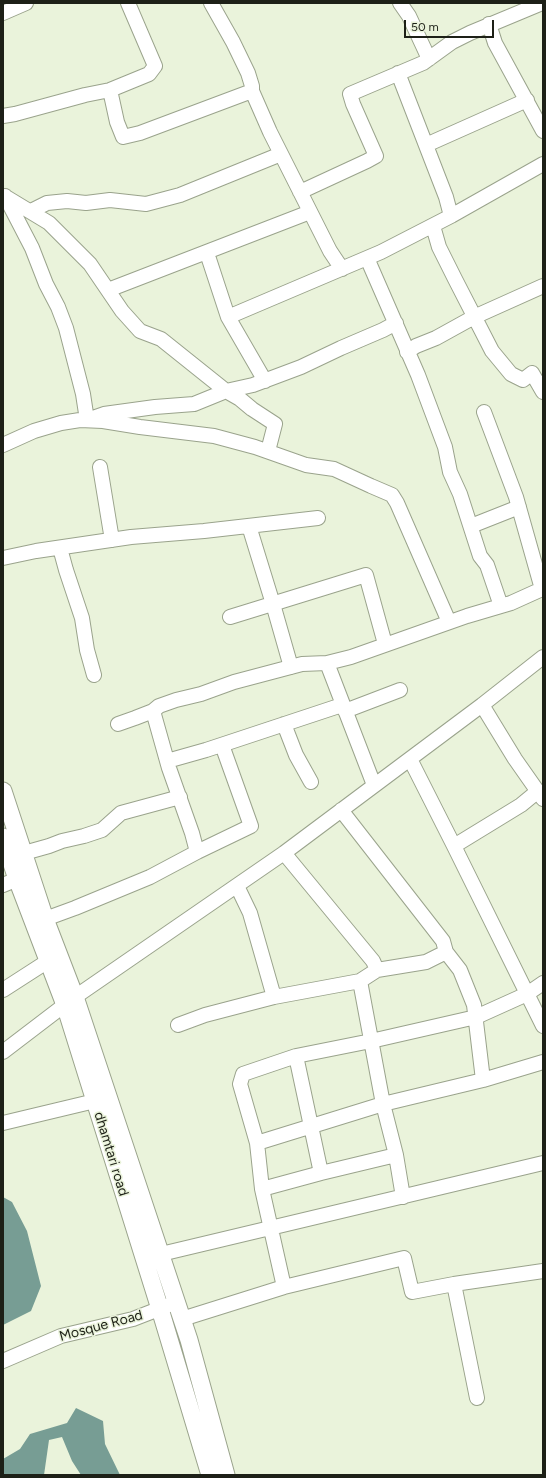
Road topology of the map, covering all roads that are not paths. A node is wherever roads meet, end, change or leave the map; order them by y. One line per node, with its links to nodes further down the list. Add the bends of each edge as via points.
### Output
1 (26, 3): 6 (street)
2 (128, 3): 10 (street, via 155,66 149,74)
3 (211, 3): 11 (street, via 248,73)
4 (400, 3): 8 (street, via 409,16)
5 (542, 3): 7 (street)
6 (3, 13)
7 (488, 24): 8 (street, via 452,42); 12 (street, via 495,43)
8 (429, 59): 9 (street)
9 (398, 73): 15 (street); 18 (street, via 350,94 376,156)
10 (110, 90): 11 (street, via 123,137); 13 (street)
11 (252, 91): 16 (street)
12 (527, 100): 14 (street); 15 (street)
13 (3, 116)
14 (543, 131)
15 (426, 145): 22 (street)
16 (281, 154): 18 (street); 20 (street, via 180,195 146,204 110,200 86,203 67,201 46,203)
17 (543, 164): 22 (street)
18 (300, 192): 21 (street)
19 (4, 196): 20 (street); 37 (street, via 32,248 66,328)
20 (31, 211): 28 (street, via 49,223 90,264)
21 (310, 212): 24 (street); 26 (street, via 330,252)
22 (451, 216): 23 (street)
23 (433, 226): 25 (street); 30 (street, via 439,247)
24 (207, 253): 28 (street); 29 (street)
25 (367, 258): 26 (street); 31 (street)
26 (342, 269): 29 (street)
27 (543, 286): 30 (street)
28 (108, 290): 34 (street, via 140,331 161,339)
29 (228, 317): 33 (street)
30 (474, 318): 32 (street); 35 (street, via 492,351 510,374 523,380 532,373)
31 (396, 323): 32 (street); 33 (street, via 302,367)
32 (407, 352): 44 (street, via 445,447 450,472)
33 (265, 381): 34 (street)
34 (226, 391): 37 (street, via 194,404 104,414); 39 (street, via 275,424)
35 (543, 392)
36 (484, 412): 41 (street)
37 (87, 420): 38 (street, via 61,423 34,431); 39 (street, via 214,436)
38 (3, 445)
39 (268, 451): 52 (street, via 306,465 334,469 392,495)
40 (100, 467): 45 (street)
41 (519, 507): 44 (street); 48 (street)
42 (318, 518): 43 (street)
43 (248, 526): 45 (street); 49 (street)
44 (470, 526): 50 (street)
45 (112, 540): 46 (street)
46 (60, 548): 47 (street); 57 (street, via 82,618)
47 (3, 558)
48 (542, 589): 50 (street)
49 (273, 604): 51 (street); 53 (street, via 366,576); 56 (street)
50 (501, 606): 52 (street)
51 (230, 617)
52 (449, 622): 53 (street)
53 (385, 644): 55 (street)
54 (543, 657): 59 (street)
55 (327, 663): 56 (street); 60 (street)
56 (291, 667): 61 (street, via 176,700)
57 (94, 675)
58 (400, 690): 60 (street)
59 (482, 704): 65 (street); 71 (street, via 511,753)
60 (343, 708): 63 (street); 68 (street)
61 (153, 711): 62 (street); 66 (street)
62 (118, 724)
63 (284, 724): 64 (street); 67 (street, via 296,755)
64 (222, 745): 66 (street); 75 (street, via 251,826)
65 (410, 759): 68 (street); 74 (street)
66 (167, 761): 70 (street)
67 (311, 782)
68 (374, 785): 72 (street)
69 (3, 791): 76 (main road)
70 (180, 797): 75 (street); 76 (street, via 121,813 102,830)
71 (542, 797): 74 (street, via 521,805)
72 (341, 810): 77 (street); 81 (street, via 443,941)
73 (3, 837): 78 (main road, dhamtari road)
74 (454, 846): 87 (street)
75 (197, 852): 80 (street, via 144,880)
76 (24, 853): 78 (main road)
77 (284, 853): 79 (street); 83 (street, via 373,961)
78 (17, 879): 80 (main road); 82 (main road, dhamtari road)
79 (237, 886): 88 (street, via 250,914); 89 (street)
80 (45, 919): 89 (main road)
81 (446, 952): 83 (street, via 426,962); 90 (street, via 460,970)
82 (48, 961): 86 (street); 89 (main road, dhamtari road)
83 (377, 970): 84 (street)
84 (360, 981): 88 (street); 93 (street)
85 (543, 983): 87 (street)
86 (3, 990)
87 (527, 994): 90 (street); 92 (street)
88 (274, 997): 91 (street, via 205,1015)
89 (70, 1001): 94 (street); 98 (main road, dhamtari road); 109 (main road)
90 (476, 1017): 93 (street); 97 (street)
91 (178, 1025)
92 (543, 1026)
93 (371, 1041): 95 (street); 99 (street)
94 (3, 1052)
95 (296, 1056): 101 (street); 102 (street, via 243,1074 240,1084)
96 (543, 1062): 97 (street)
97 (483, 1080): 99 (street)
98 (94, 1101): 100 (street); 114 (main road, dhamtari road)
99 (383, 1104): 101 (street); 103 (street)
100 (3, 1123)
101 (311, 1126): 102 (street); 105 (street)
102 (257, 1143): 106 (street)
103 (396, 1155): 105 (street); 107 (street)
104 (543, 1163): 107 (street)
105 (321, 1173): 106 (street)
106 (262, 1189): 108 (street)
107 (403, 1197): 108 (street)
108 (270, 1228): 109 (street); 112 (street)
109 (161, 1254): 113 (main road)
110 (543, 1271): 111 (street)
111 (454, 1284): 112 (street, via 412,1292 404,1258); 117 (street)
112 (284, 1288): 115 (street)
113 (177, 1302): 114 (street, Mosque Road); 115 (main road)
114 (160, 1309): 116 (street, Mosque Road, via 133,1319 60,1336); 118 (main road, dhamtari road)
115 (182, 1318): 119 (main road)
116 (3, 1361)
117 (477, 1398)
118 (210, 1475)
119 (226, 1475)

